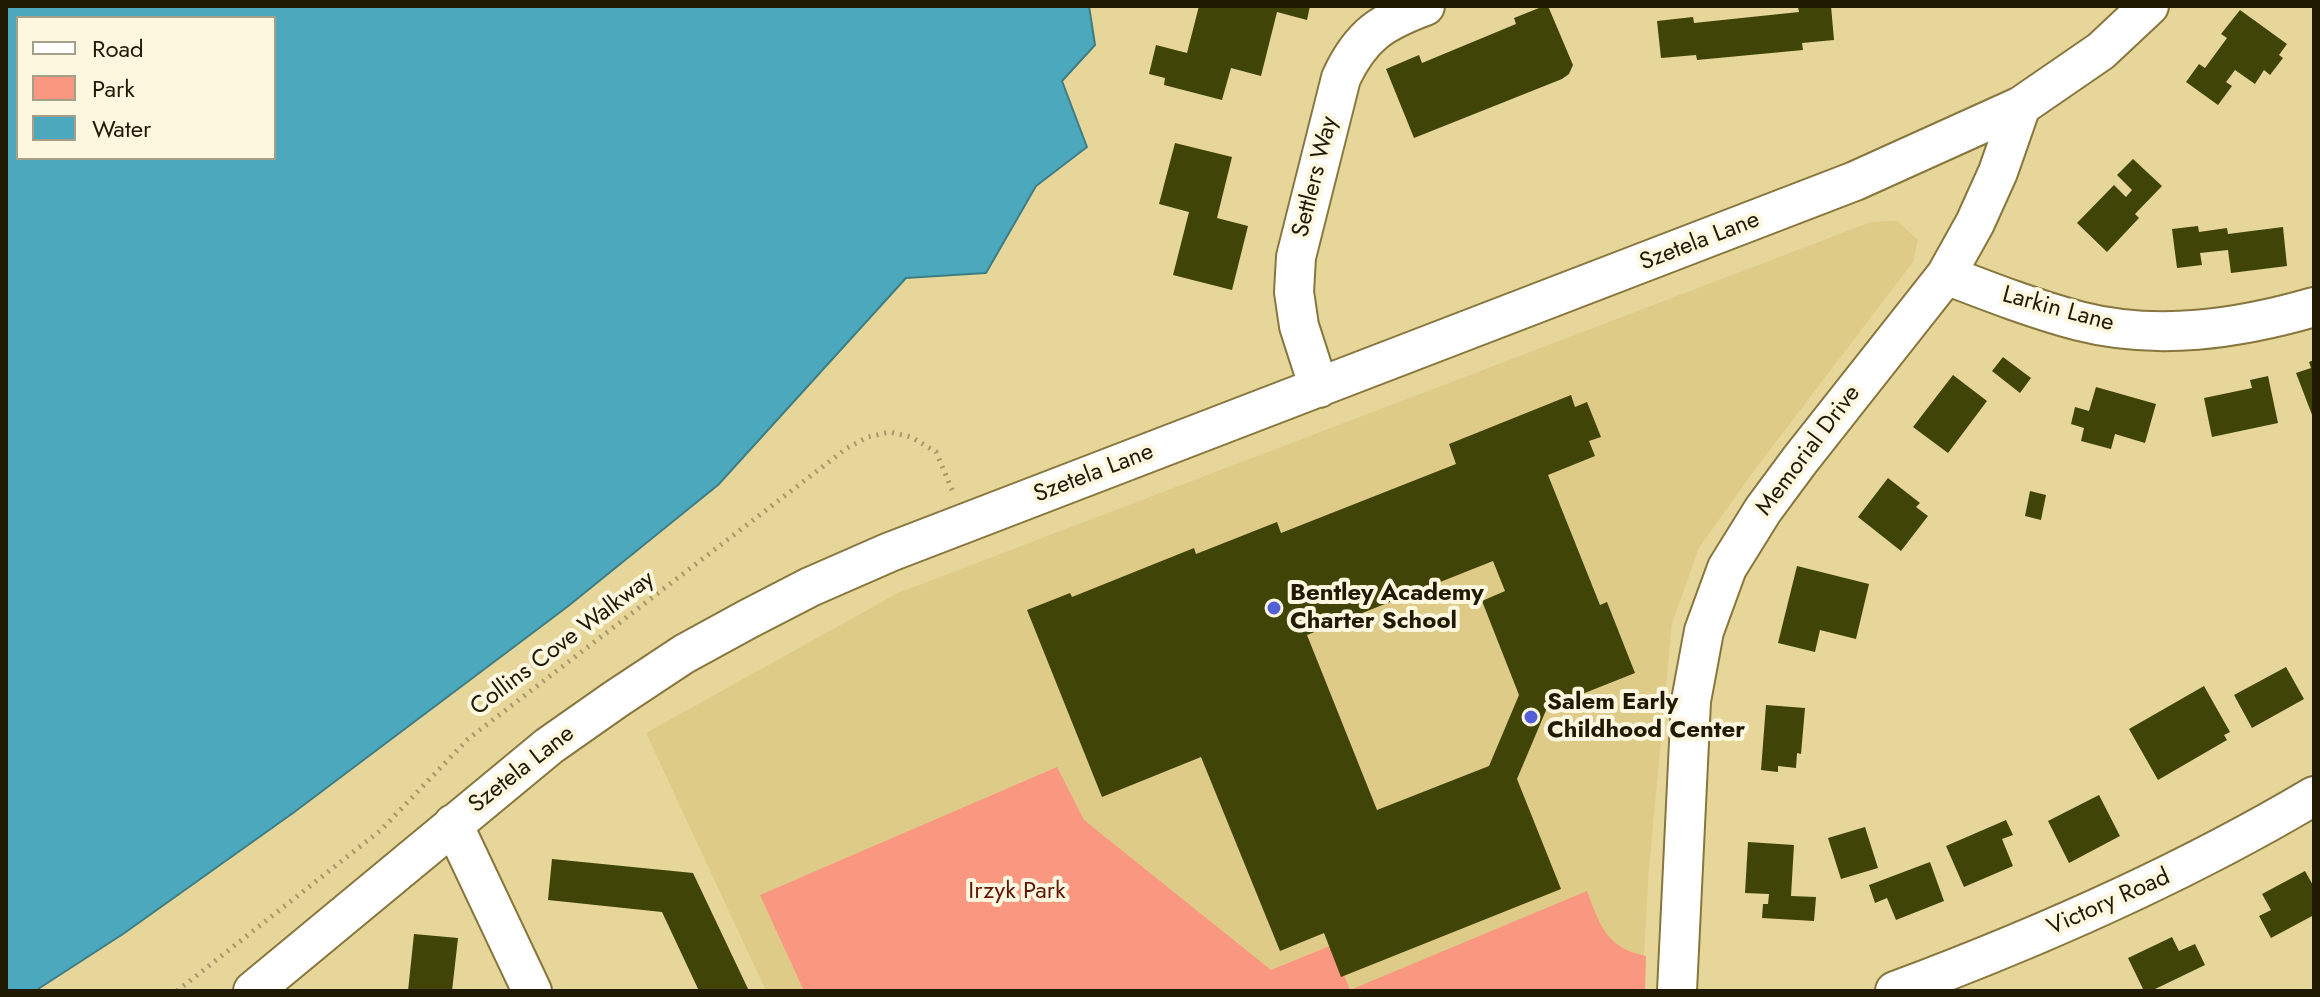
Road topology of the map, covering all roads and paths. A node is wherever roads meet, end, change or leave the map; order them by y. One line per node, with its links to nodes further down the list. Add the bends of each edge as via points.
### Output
1 (1425, 6): 6 (street, Settlers Way, via 1371,32 1353,52 1341,78 1296,257 1299,326)
2 (2149, 6): 3 (street, via 2101,51)
3 (2021, 106): 4 (street, Memorial Drive, via 1998,172); 6 (street, Szetela Lane, via 1841,187)
4 (1946, 275): 5 (street, Larkin Lane, via 2081,321 2132,330 2249,324); 13 (street, Memorial Drive, via 1800,460 1727,568 1704,631 1691,701)
5 (2314, 307)
6 (1319, 388): 7 (street, Szetela Lane)
7 (966, 523): 9 (street, Szetela Lane, via 810,587 684,654 549,746); 10 (path, Collins Cove Walkway, via 936,452 890,432 847,448 468,739 381,830)
8 (2314, 796): 14 (street, Victory Road, via 2162,879)
9 (453, 824): 11 (street, Szetela Lane); 12 (street)
10 (177, 991)
11 (253, 991)
12 (532, 991)
13 (1677, 991)
14 (1895, 991)

